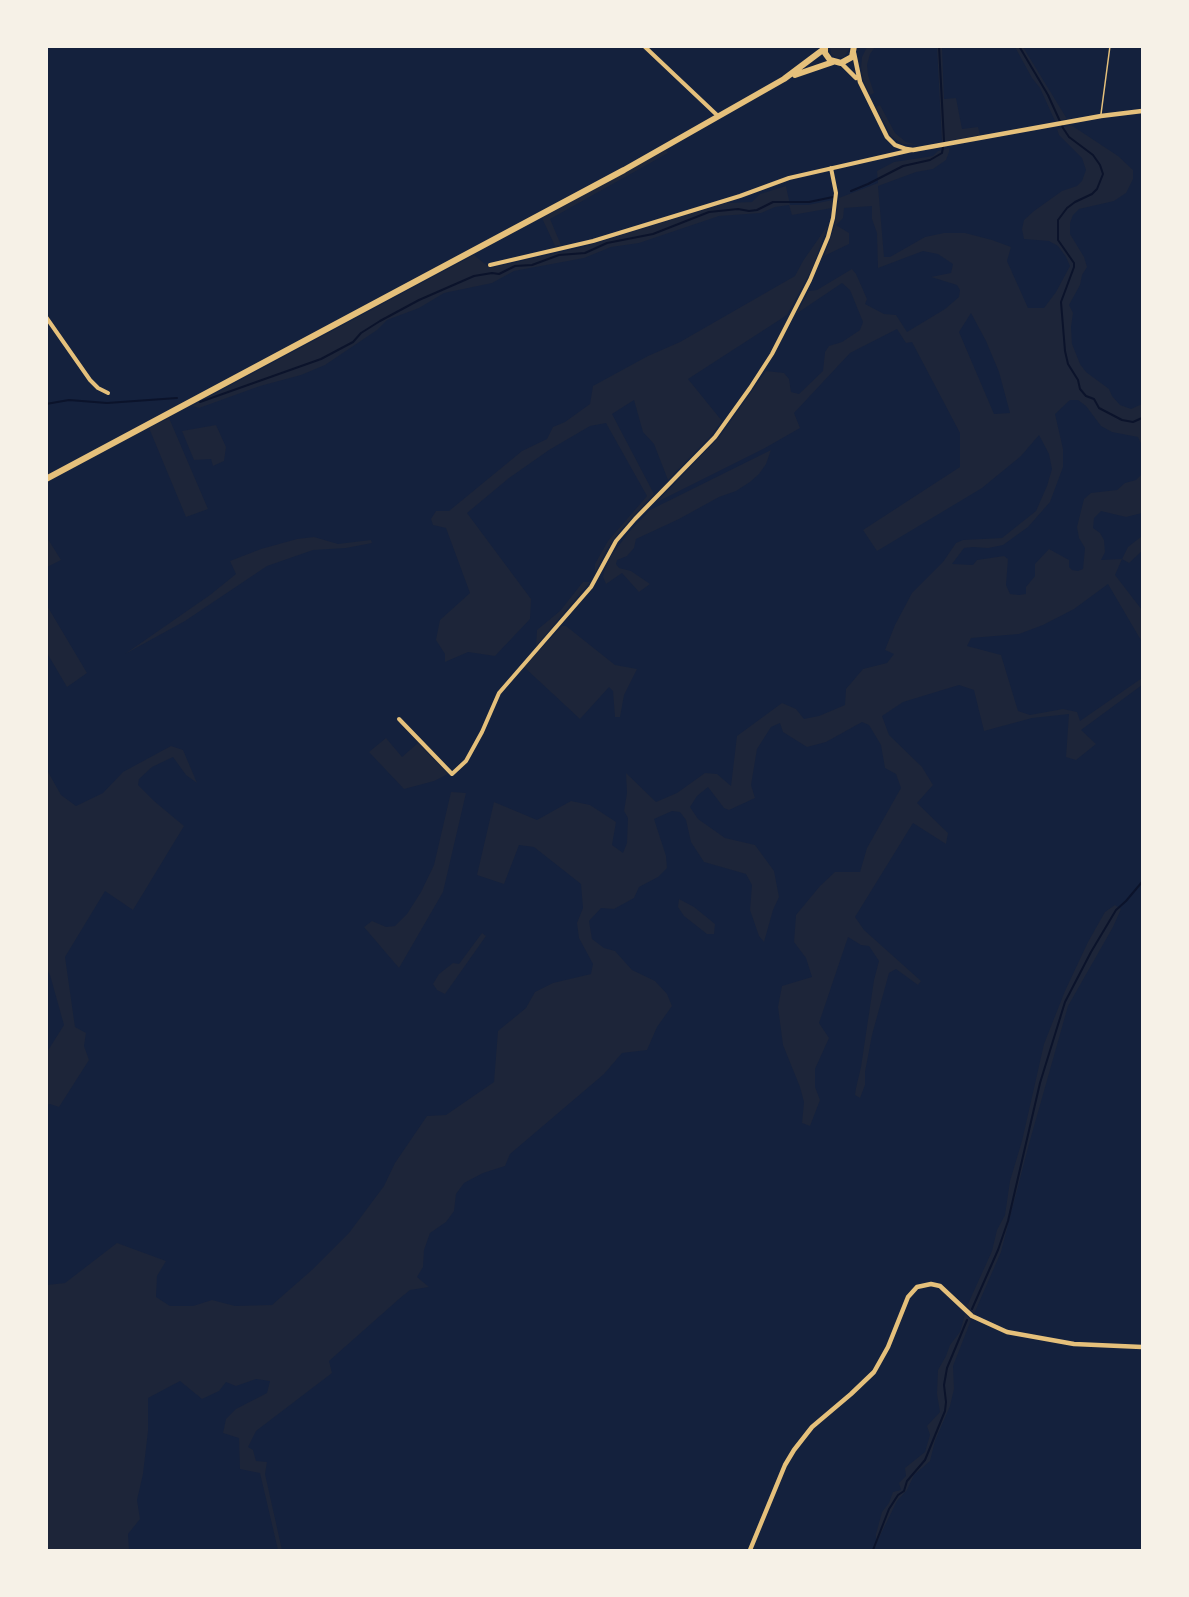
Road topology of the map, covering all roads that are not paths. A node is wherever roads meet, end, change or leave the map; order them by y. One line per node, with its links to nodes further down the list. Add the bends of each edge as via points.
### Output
1 (644, 46): 11 (street)
2 (1110, 46): 10 (lane)
3 (825, 48): 5 (main road); 7 (main road)
4 (855, 49): 6 (main road, via 849,60); 8 (street)
5 (833, 62): 6 (main road); 7 (main road)
6 (841, 63): 8 (street)
7 (784, 79): 11 (main road)
8 (860, 82): 12 (street, via 890,141)
9 (1143, 111): 10 (street)
10 (1101, 116): 12 (street)
11 (718, 117): 17 (main road)
12 (914, 150): 13 (street)
13 (831, 168): 14 (street, via 593,241); 18 (street, via 836,200 828,237 772,354 715,437 628,527 591,587 498,693 466,761 452,774)
14 (490, 265)
15 (46, 317): 16 (street, via 90,380)
16 (108, 393)
17 (46, 479)
18 (399, 719)
19 (1143, 1347): 20 (street, via 1074,1344 1007,1332 972,1316 940,1286 917,1287 908,1297 874,1372 812,1427 794,1450)
20 (750, 1551)

